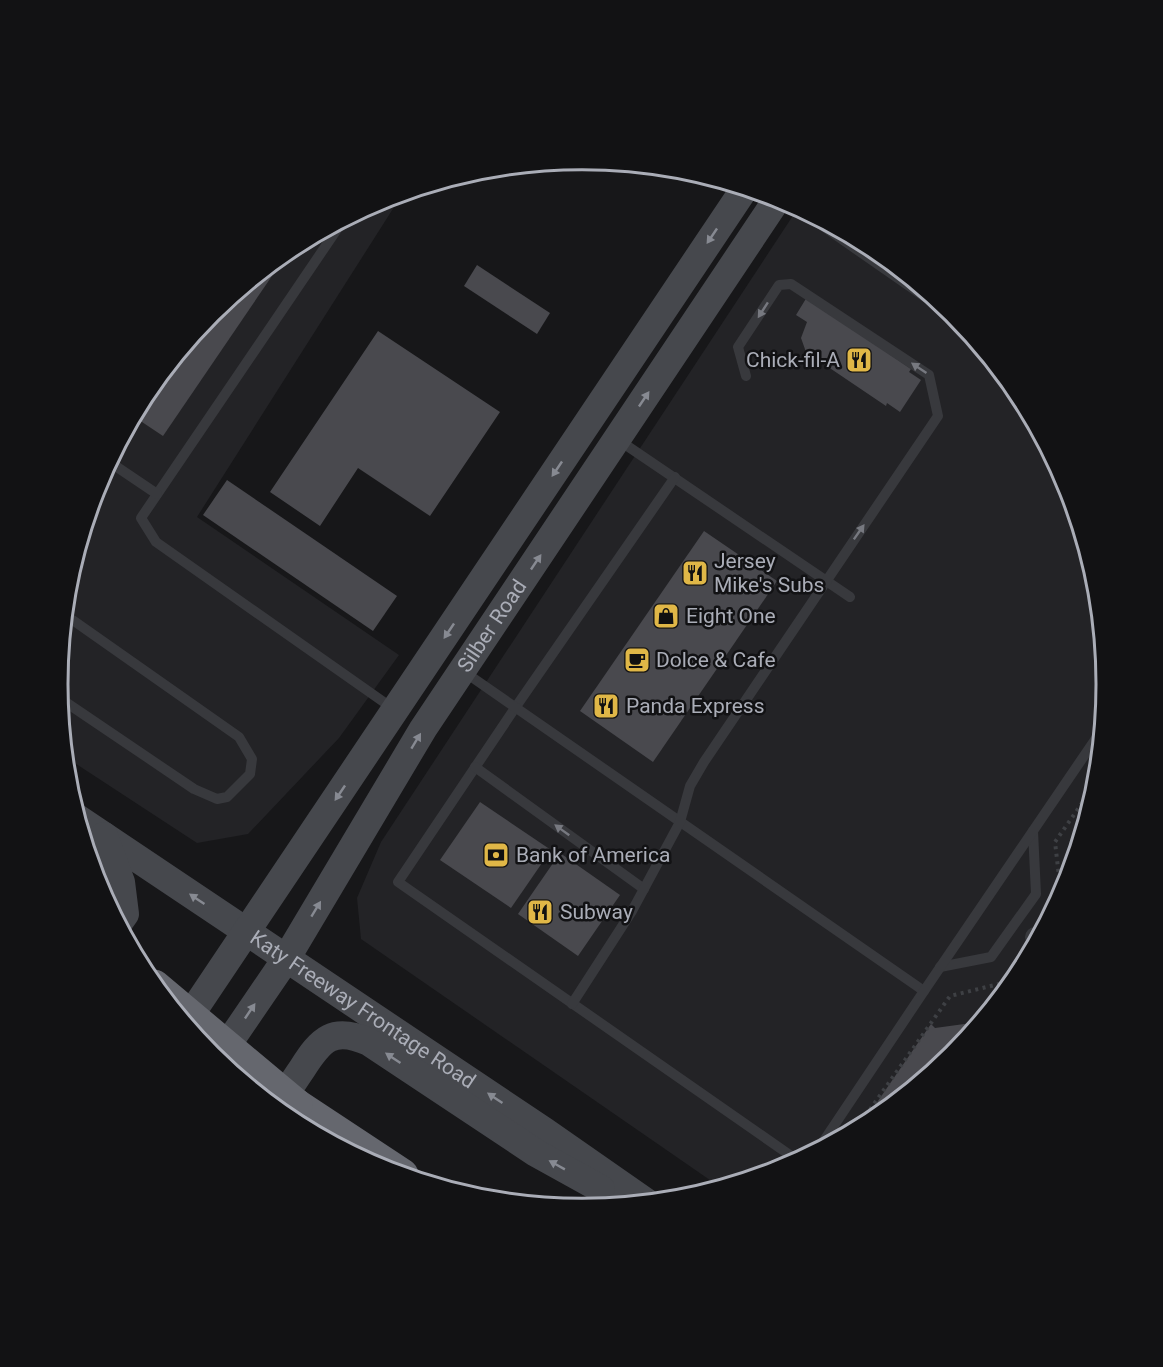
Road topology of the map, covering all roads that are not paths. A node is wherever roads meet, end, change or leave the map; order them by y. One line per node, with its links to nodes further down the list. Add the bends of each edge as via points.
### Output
1 (740, 195): 7 (street, Silber Road, one-way to 7)
2 (772, 207): 8 (street, Silber Road, one-way to 2)
3 (334, 233): 11 (lane)
4 (858, 250): 5 (lane)
5 (882, 267)
6 (746, 376): 12 (lane, one-way to 6, via 938,416 929,375 791,284 779,285 738,347)
7 (590, 420): 8 (street); 18 (street, Silber Road, one-way to 18)
8 (617, 439): 10 (lane); 15 (street, Silber Road, one-way to 8)
9 (116, 467): 11 (lane)
10 (675, 477): 12 (lane); 17 (lane)
11 (157, 494): 18 (lane, via 141,518 156,542)
12 (825, 580): 13 (lane); 23 (lane, via 704,762 690,786)
13 (850, 597)
14 (72, 619): 16 (lane, via 239,738 252,759 250,774 227,797 218,799 194,789)
15 (462, 671): 17 (lane); 30 (street, Silber Road, one-way to 15)
16 (69, 704)
17 (515, 708): 22 (lane); 23 (lane)
18 (396, 710): 29 (street, Silber Road, one-way to 29)
19 (1091, 746): 21 (lane)
20 (1090, 755): 21 (lane)
21 (1085, 756): 25 (lane)
22 (475, 767): 27 (lane, one-way to 22); 33 (lane, via 398,882)
23 (680, 822): 27 (lane); 32 (lane)
24 (88, 825): 26 (street, Katy Freeway Frontage Road)
25 (1033, 831): 31 (lane); 31 (lane, via 1036,894 991,957)
26 (104, 836): 28 (street, via 121,882); 29 (street, Katy Freeway Frontage Road, one-way to 26)
27 (644, 889): 33 (lane)
28 (124, 916)
29 (246, 932): 30 (street, Katy Freeway Frontage Road); 34 (street, Silber Road)
30 (285, 959): 36 (street, Silber Road, one-way to 30); 43 (street, Katy Freeway Frontage Road, one-way to 30)
31 (940, 967): 32 (lane)
32 (924, 991): 40 (lane)
33 (572, 1004): 42 (lane)
34 (190, 1016)
35 (202, 1030): 37 (highway, bridge)
36 (223, 1051)
37 (272, 1093)
38 (287, 1104): 44 (street, one-way to 38, via 536,1154 354,1035 326,1038 316,1047)
39 (300, 1114): 41 (highway)
40 (828, 1134)
41 (365, 1149)
42 (788, 1154)
43 (635, 1194)
44 (612, 1196)

